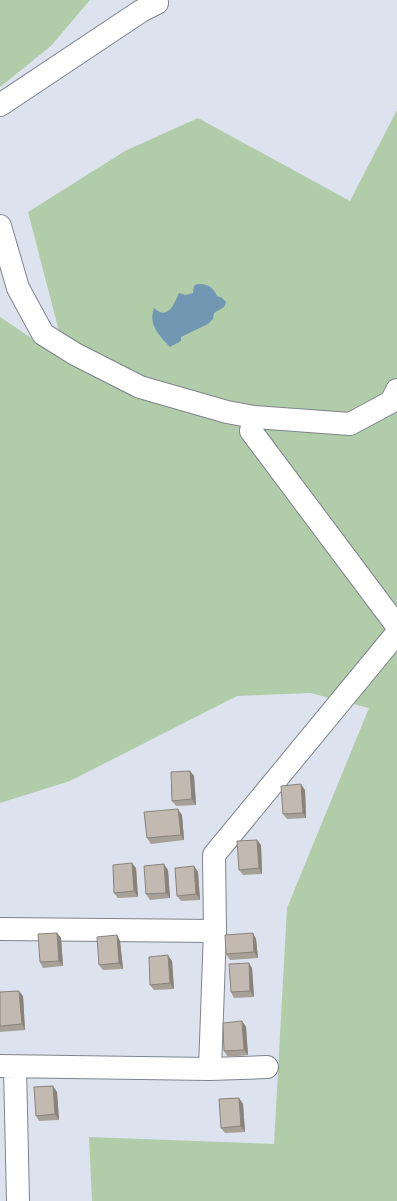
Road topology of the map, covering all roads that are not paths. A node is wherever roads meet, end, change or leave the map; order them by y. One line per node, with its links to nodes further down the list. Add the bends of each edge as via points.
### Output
1 (157, 3): 2 (street, via 142,10)
2 (0, 105)
3 (0, 226): 5 (street, via 18,288 43,334 75,354 140,387 227,412)
4 (397, 390): 5 (street, via 391,402 350,424)
5 (254, 417): 6 (street, via 251,431)
6 (397, 626)
7 (397, 633): 9 (street, via 214,855)
8 (0, 929): 9 (street)
9 (215, 931): 12 (street)
10 (7, 1067): 12 (street); 13 (street)
11 (267, 1067): 12 (street)
12 (210, 1069)
13 (18, 1201)

